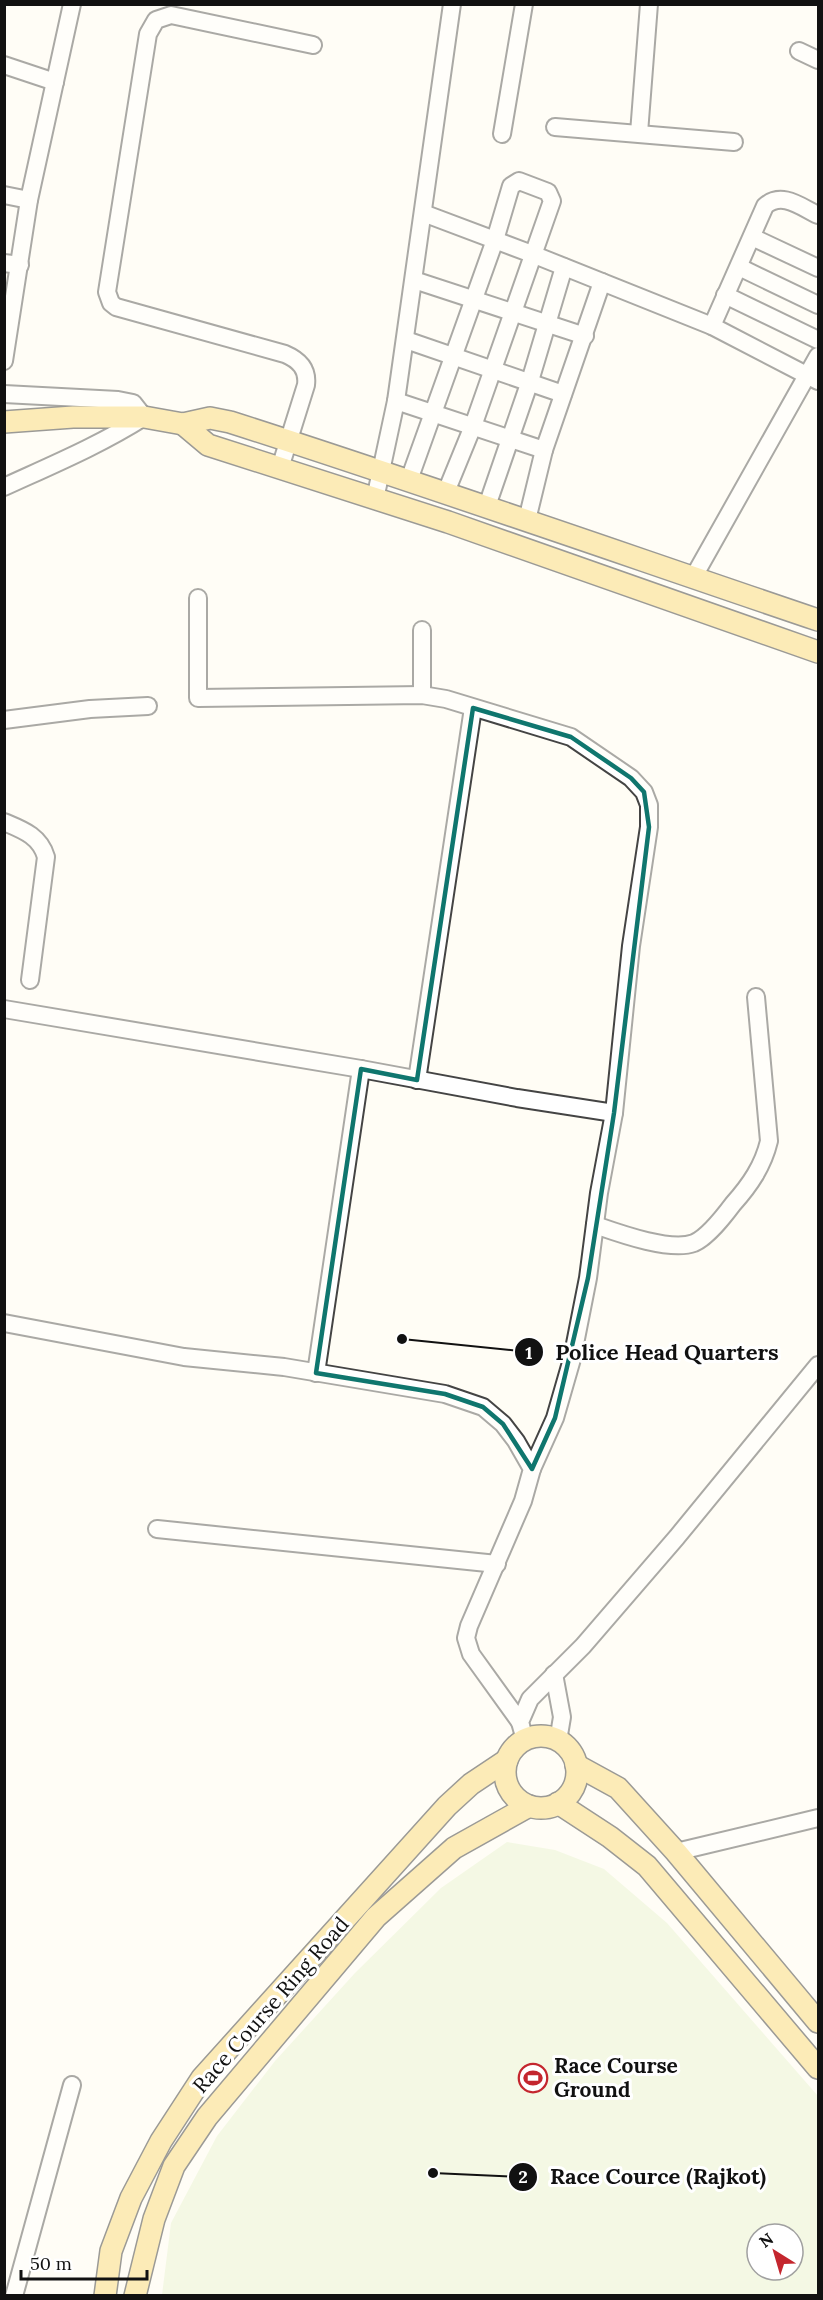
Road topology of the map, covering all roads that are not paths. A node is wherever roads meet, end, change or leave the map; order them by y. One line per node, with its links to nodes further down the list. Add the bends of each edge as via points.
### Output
1 (72, 4): 9 (street)
2 (452, 4): 16 (street)
3 (525, 4): 12 (street)
4 (649, 4): 11 (street)
5 (313, 45): 52 (street, via 171,15 156,20 148,34 107,292 116,307 294,358 307,378)
6 (799, 51): 7 (street)
7 (819, 60)
8 (4, 65): 9 (street)
9 (55, 82): 15 (street)
10 (555, 127): 11 (street)
11 (639, 133): 13 (street)
12 (502, 134)
13 (734, 142)
14 (4, 195): 15 (street)
15 (29, 200): 21 (street)
16 (423, 213): 19 (street); 25 (street)
17 (819, 215): 18 (street, via 777,198 765,206)
18 (752, 237): 23 (street); 24 (street)
19 (495, 240): 20 (street); 20 (street, via 511,186 519,181 548,192 552,198); 28 (street)
20 (532, 254): 22 (street); 30 (street)
21 (12, 264): 33 (street)
22 (564, 267): 26 (street); 31 (street)
23 (739, 267): 27 (street); 29 (street)
24 (819, 268)
25 (414, 280): 28 (street); 35 (street)
26 (602, 282): 32 (street); 34 (street)
27 (725, 295): 32 (street); 36 (street)
28 (475, 299): 30 (street); 37 (street)
29 (819, 305)
30 (511, 313): 31 (street); 40 (street)
31 (547, 324): 34 (street); 42 (street)
32 (712, 326): 41 (street)
33 (7, 330): 39 (street)
34 (585, 336): 44 (street)
35 (406, 340): 37 (street); 45 (street)
36 (819, 340)
37 (455, 356): 40 (street); 46 (street)
38 (819, 356): 41 (street)
39 (4, 361)
40 (492, 369): 42 (street); 50 (street)
41 (813, 378): 62 (street)
42 (530, 381): 44 (street); 51 (street)
43 (4, 394): 47 (street, via 118,400 133,404)
44 (563, 394): 53 (street)
45 (396, 401): 46 (street); 55 (street)
46 (434, 414): 50 (street); 56 (street)
47 (144, 417): 48 (main road); 49 (main road); 57 (street, via 77,455)
48 (4, 422)
49 (183, 424): 52 (main road, via 210,418); 54 (main road, via 208,445)
50 (473, 426): 51 (street); 58 (street)
51 (511, 439): 53 (street); 60 (street)
52 (289, 441): 54 (street); 55 (main road)
53 (544, 450): 61 (street)
54 (280, 468): 59 (main road)
55 (380, 472): 56 (main road); 59 (street)
56 (409, 480): 58 (main road)
57 (4, 487)
58 (446, 492): 60 (main road)
59 (375, 499): 66 (main road)
60 (488, 506): 61 (main road)
61 (527, 520): 62 (main road)
62 (693, 578): 64 (main road)
63 (198, 598): 67 (street, via 198,698)
64 (819, 620)
65 (422, 630): 67 (street)
66 (819, 652)
67 (422, 695): 69 (street)
68 (148, 706): 70 (street)
69 (473, 708): 76 (street); 77 (street, via 571,737 631,778 644,792 649,805)
70 (4, 720)
71 (4, 822): 72 (street, via 37,839 46,857)
72 (30, 980)
73 (756, 997): 78 (street, via 769,1141 765,1161 747,1189 714,1227 694,1243 672,1245 633,1238)
74 (4, 1009): 75 (street)
75 (361, 1069): 76 (street); 81 (street)
76 (417, 1080): 77 (street)
77 (614, 1113): 78 (street)
78 (595, 1225): 82 (street, via 572,1359 555,1418)
79 (4, 1323): 81 (street, via 184,1357)
80 (819, 1365): 85 (street, via 583,1646)
81 (316, 1373): 82 (street, via 445,1394 483,1407 516,1440)
82 (532, 1469): 84 (street)
83 (157, 1529): 84 (street)
84 (496, 1564): 86 (street, via 466,1638 471,1654)
85 (554, 1674): 86 (street, via 530,1699); 87 (street, via 562,1717)
86 (522, 1731): 87 (main road); 88 (main road)
87 (558, 1740): 89 (main road)
88 (507, 1760): 91 (main road, via 506,1782 519,1801); 98 (main road, Race Course Ring Road, via 447,1806 202,2078 161,2141 131,2198 111,2251)
89 (576, 1765): 90 (main road, via 573,1787); 93 (main road, via 618,1788)
90 (558, 1803): 91 (main road, via 539,1808); 95 (main road, via 647,1866)
91 (529, 1806): 99 (main road, Race Course Ring Road, via 454,1848 376,1917 207,2117 174,2166 154,2219)
92 (819, 1818): 93 (street)
93 (676, 1852): 94 (main road)
94 (819, 2022)
95 (819, 2068)
96 (72, 2085): 97 (street)
97 (14, 2295)
98 (105, 2295)
99 (135, 2295)

